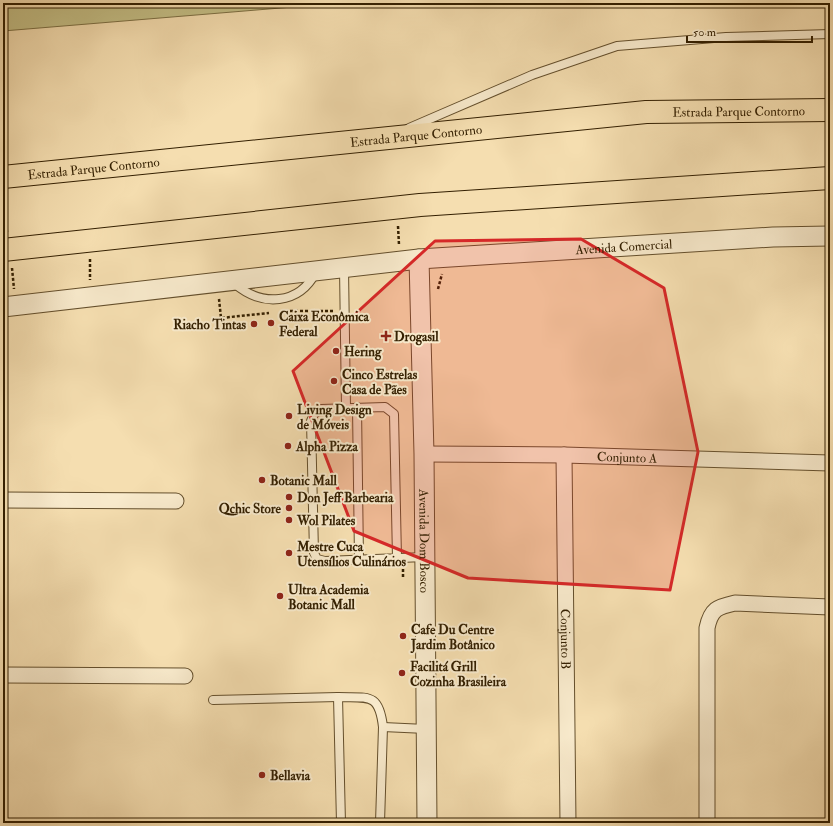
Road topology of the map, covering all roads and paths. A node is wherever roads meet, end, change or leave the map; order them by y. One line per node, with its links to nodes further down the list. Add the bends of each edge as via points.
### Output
1 (830, 34): 3 (lane, via 726,37 617,46 532,75)
2 (830, 110): 3 (highway, Estrada Parque Contorno, via 646,112)
3 (384, 139): 4 (highway, Estrada Parque Contorno)
4 (3, 177)
5 (830, 178): 7 (highway, via 420,205)
6 (830, 236): 8 (street, Avenida Comercial)
7 (3, 250)
8 (419, 259): 9 (street, Avenida Comercial); 13 (street, Avenida Dom Bosco)
9 (344, 267): 10 (street, Avenida Comercial); 11 (lane)
10 (3, 307)
11 (346, 408): 12 (lane); 20 (lane, via 321,409 314,414 311,421 314,553 317,559 325,561)
12 (357, 408): 19 (lane, via 385,407 394,414); 20 (lane)
13 (424, 454): 14 (street, Conjunto A); 18 (street, Avenida Dom Bosco)
14 (564, 454): 15 (street, Conjunto A); 31 (street, Conjunto B)
15 (830, 463)
16 (3, 500): 17 (street)
17 (176, 501)
18 (425, 557): 19 (lane); 27 (street, Avenida Dom Bosco)
19 (398, 558): 20 (lane)
20 (359, 560)
21 (830, 607): 32 (street, via 735,603 713,611 707,628)
22 (3, 675): 23 (street)
23 (185, 676)
24 (338, 697): 25 (lane); 26 (lane, via 372,699 378,704); 28 (lane)
25 (213, 700)
26 (383, 726): 27 (lane); 29 (lane)
27 (427, 730): 30 (street, Avenida Dom Bosco)
28 (341, 823)
29 (380, 823)
30 (427, 823)
31 (568, 823)
32 (707, 823)

